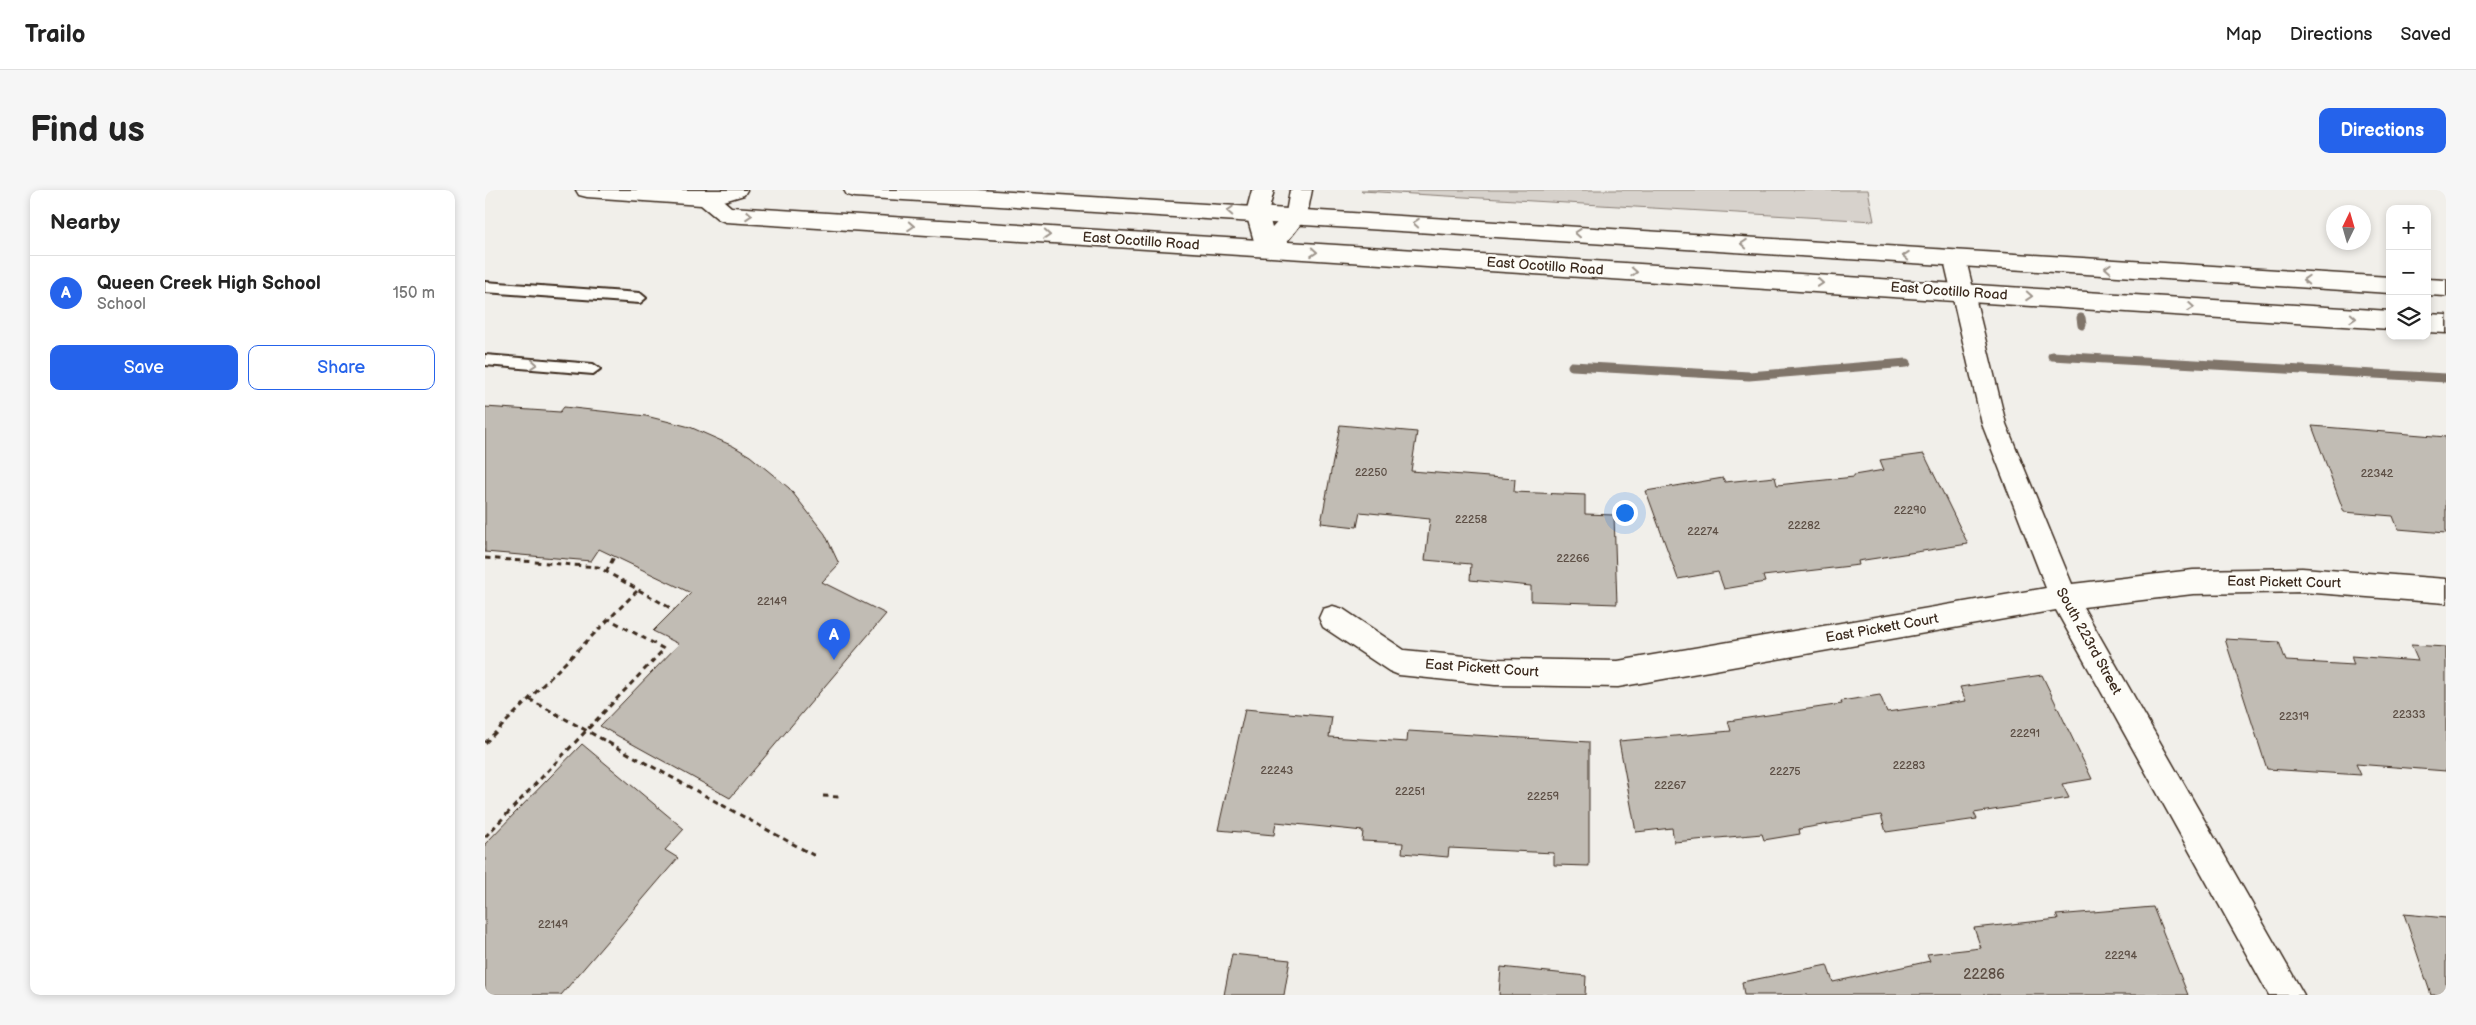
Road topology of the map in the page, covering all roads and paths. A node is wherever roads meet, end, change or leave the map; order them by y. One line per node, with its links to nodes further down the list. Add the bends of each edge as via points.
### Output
1 (587, 190): 6 (main road)
2 (736, 190): 6 (main road)
3 (855, 190): 7 (main road, one-way to 3)
4 (1263, 190): 7 (main road)
5 (1301, 190): 8 (main road)
6 (706, 198): 9 (main road, East Ocotillo Road, one-way to 9, via 726,214)
7 (1257, 213): 8 (main road); 9 (main road)
8 (1296, 215): 9 (main road); 10 (main road, one-way to 8)
9 (1266, 249): 15 (main road, East Ocotillo Road, one-way to 15)
10 (1955, 260): 11 (main road, one-way to 10); 15 (main road, South 223rd Street)
11 (2386, 285)
12 (485, 287): 16 (lane)
13 (2431, 287): 14 (main road)
14 (2446, 288)
15 (1962, 292): 17 (main road, East Ocotillo Road, one-way to 17); 27 (main road, South 223rd Street, via 1994,424)
16 (639, 298)
17 (2386, 320)
18 (2431, 322): 19 (main road)
19 (2446, 324)
20 (485, 360): 21 (lane, one-way to 21)
21 (593, 369)
22 (615, 555): 24 (path)
23 (485, 558): 24 (path, via 598,567)
24 (606, 572): 25 (path)
25 (637, 590): 28 (path); 30 (path)
26 (2446, 590): 27 (main road, East Pickett Court, via 2293,580 2193,582)
27 (2063, 597): 29 (main road, East Pickett Court, via 1618,674 1495,672 1399,662); 38 (main road, South 223rd Street)
28 (674, 610)
29 (1333, 618)
30 (609, 619): 31 (path); 32 (path, via 664,649)
31 (529, 699): 32 (path); 33 (path)
32 (587, 731): 36 (path); 37 (path)
33 (485, 743)
34 (823, 796): 35 (path)
35 (839, 798)
36 (485, 838)
37 (815, 856)
38 (2287, 995)

